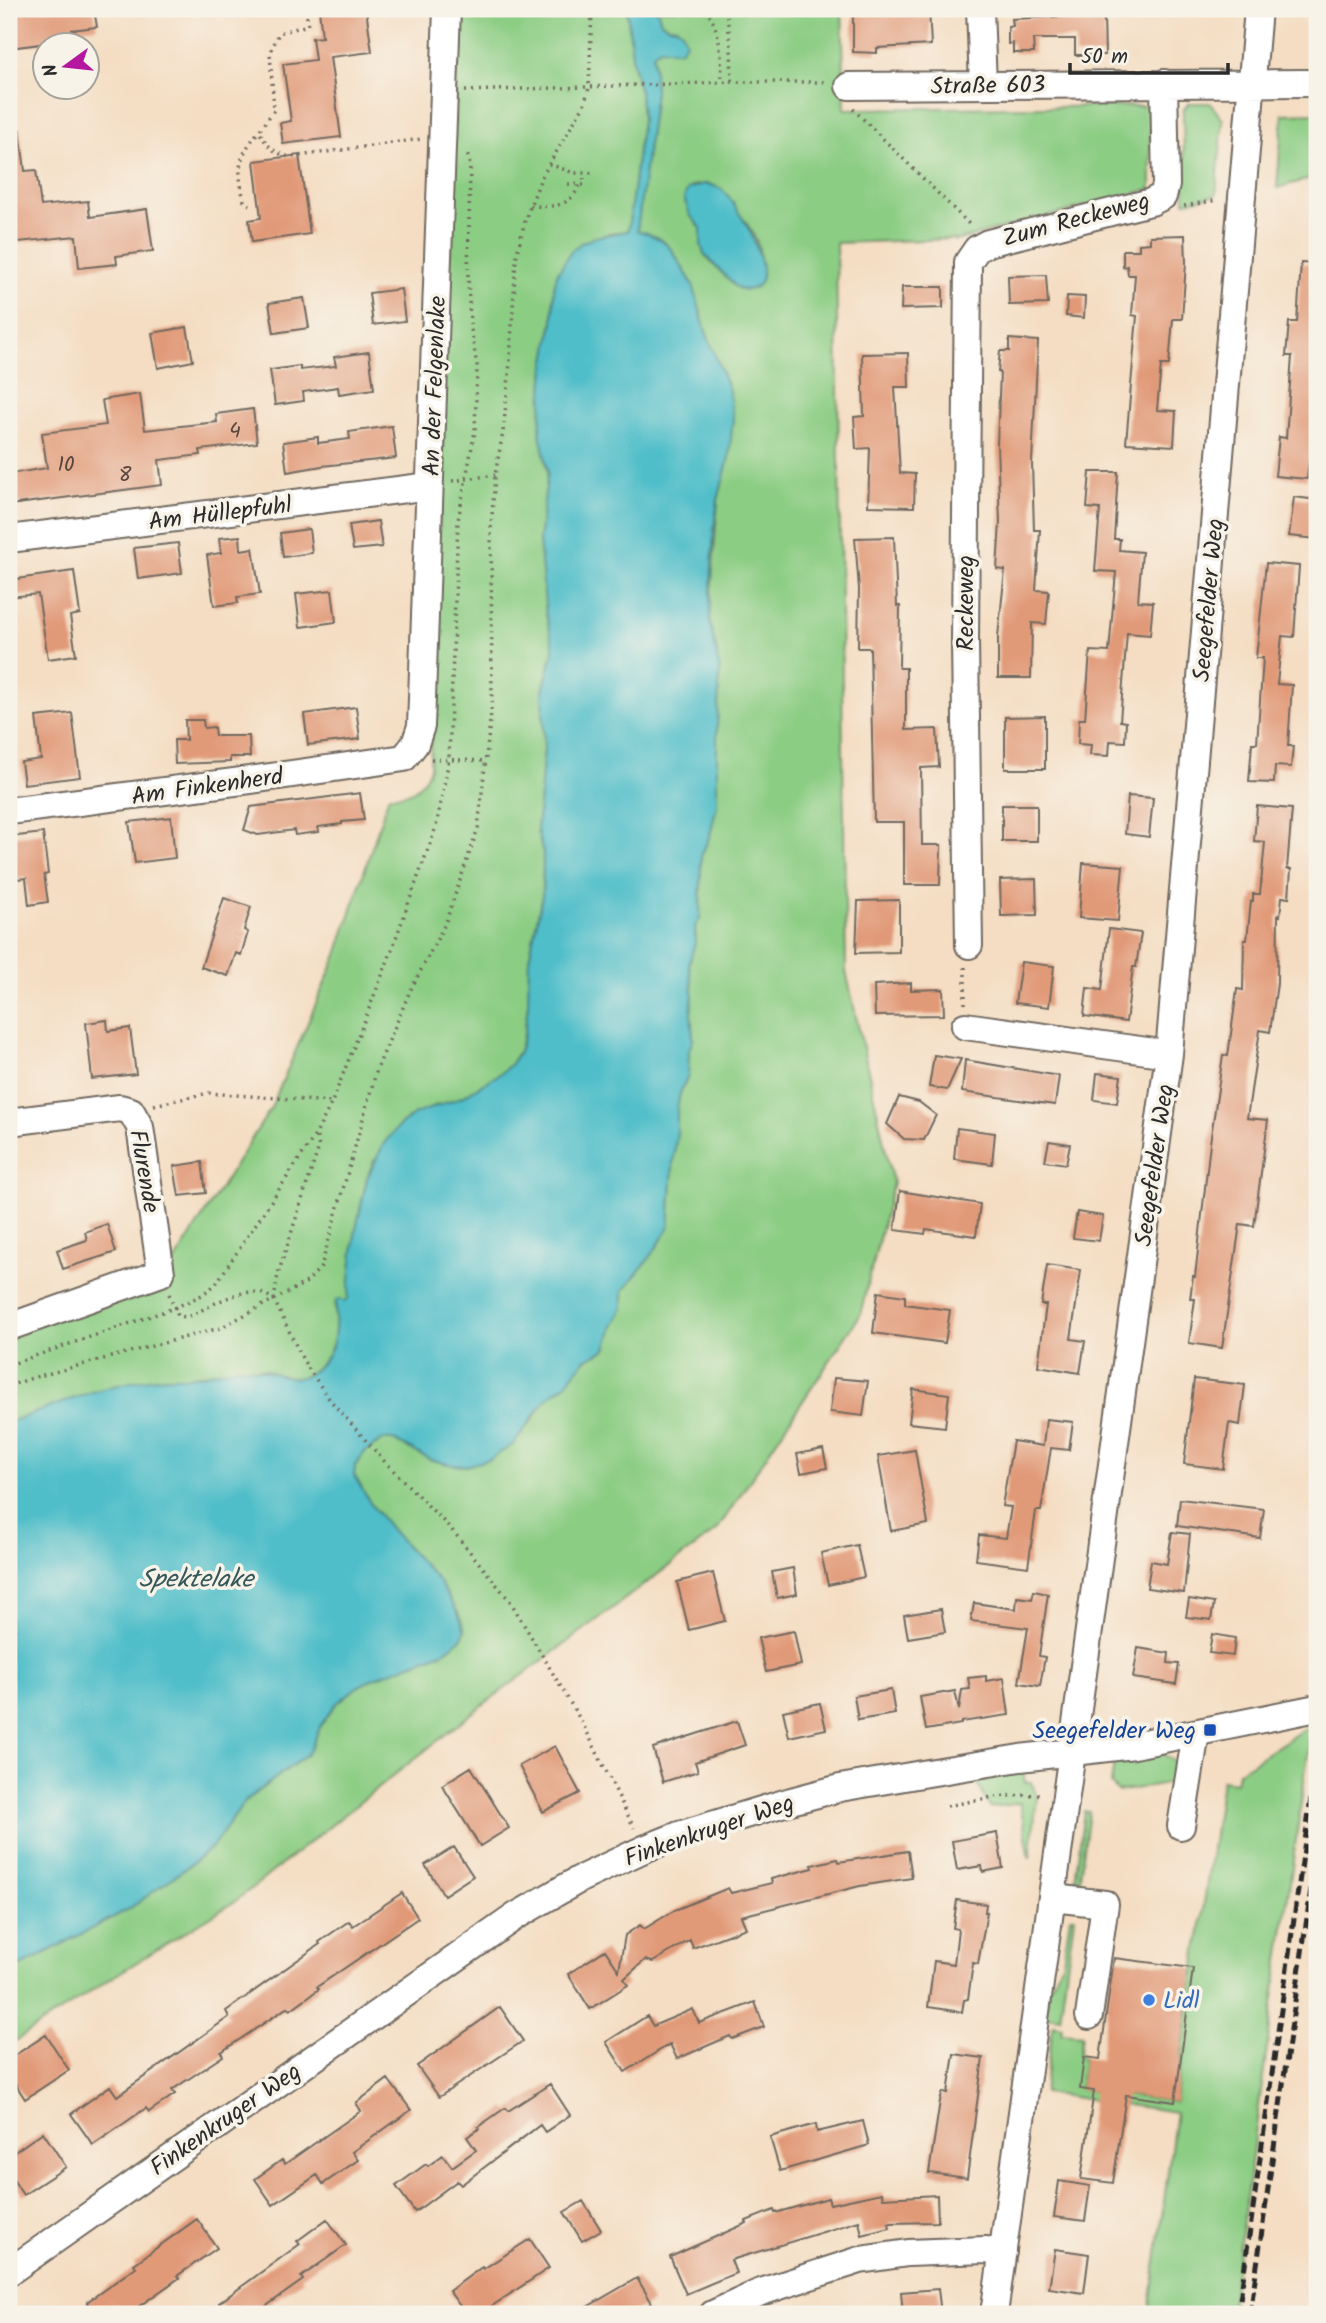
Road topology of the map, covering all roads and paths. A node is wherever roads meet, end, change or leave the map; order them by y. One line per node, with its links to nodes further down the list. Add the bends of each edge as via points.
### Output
1 (306, 9): 17 (path, via 308,25 279,33 273,43 274,110)
2 (447, 9): 33 (street, An der Felgenlake)
3 (592, 9): 14 (path)
4 (705, 9): 8 (path, via 722,47)
5 (726, 9): 9 (path)
6 (981, 9): 13 (street)
7 (1258, 9): 11 (street, Seegefelder Weg)
8 (722, 82): 9 (path); 14 (path)
9 (732, 82): 16 (path)
10 (1164, 83): 11 (street, Straße 603); 13 (street, Straße 603); 29 (street, Zum Reckeweg, via 1163,196)
11 (1252, 83): 12 (street, Straße 603); 41 (street, Seegefelder Weg)
12 (1317, 83)
13 (983, 85): 16 (street, Straße 603)
14 (589, 88): 15 (path); 20 (path)
15 (468, 90)
16 (845, 91): 29 (path)
17 (259, 131): 18 (path, via 278,155 291,157); 26 (path, via 241,156 239,171 244,201)
18 (430, 138)
19 (465, 141): 32 (path, via 470,165 469,300 477,366 475,432)
20 (550, 164): 22 (path); 27 (path)
21 (593, 173): 22 (path)
22 (584, 174): 24 (path)
23 (568, 184): 24 (path)
24 (580, 185): 27 (path, via 563,204)
25 (1220, 200): 28 (path)
26 (250, 205)
27 (530, 205): 31 (path, via 516,258 508,387)
28 (1182, 206)
29 (988, 243): 30 (street, Zum Reckeweg)
30 (968, 262): 39 (street, Reckeweg, via 965,641)
31 (495, 475): 32 (path); 37 (path, via 492,704)
32 (467, 479): 36 (path, via 458,520)
33 (430, 486): 34 (street, Am Hüllepfuhl); 35 (street, An der Felgenlake, via 421,726)
34 (9, 539)
35 (404, 758): 38 (street, Am Finkenherd)
36 (449, 759): 37 (path); 42 (path, via 436,828)
37 (486, 761): 47 (path, via 478,828 445,924 377,1069 321,1267 307,1282)
38 (9, 811)
39 (969, 944): 40 (path, via 964,952)
40 (965, 1026): 41 (street)
41 (1169, 1054): 54 (street, Seegefelder Weg)
42 (332, 1102): 43 (path, via 209,1093); 45 (path)
43 (131, 1111): 44 (street, Flurende, via 120,1108); 46 (street, Flurende, via 140,1126)
44 (9, 1122)
45 (316, 1134): 47 (path, via 319,1147); 48 (path, via 215,1285)
46 (161, 1273): 48 (path); 49 (street)
47 (274, 1300): 48 (path, via 257,1290 187,1317 178,1316); 51 (path, via 220,1328); 58 (path, via 304,1362 330,1400 452,1530 510,1601 584,1726)
48 (174, 1308): 50 (path)
49 (9, 1327)
50 (9, 1365)
51 (9, 1386)
52 (1317, 1708): 53 (street, Finkenkruger Weg)
53 (1196, 1733): 54 (street, Finkenkruger Weg); 57 (street)
54 (1073, 1752): 58 (street, Finkenkruger Weg, via 840,1788); 59 (street, Seegefelder Weg)
55 (1041, 1794): 56 (path)
56 (947, 1806)
57 (1181, 1826)
58 (644, 1849): 62 (street, Finkenkruger Weg, via 567,1885 516,1916)
59 (1053, 1898): 60 (street, via 1105,1904); 61 (street, Seegefelder Weg)
60 (1089, 2016)
61 (1003, 2252): 63 (street, via 898,2254 860,2260 761,2292); 64 (street, Seegefelder Weg)
62 (9, 2272)
63 (713, 2314)
64 (994, 2314)

